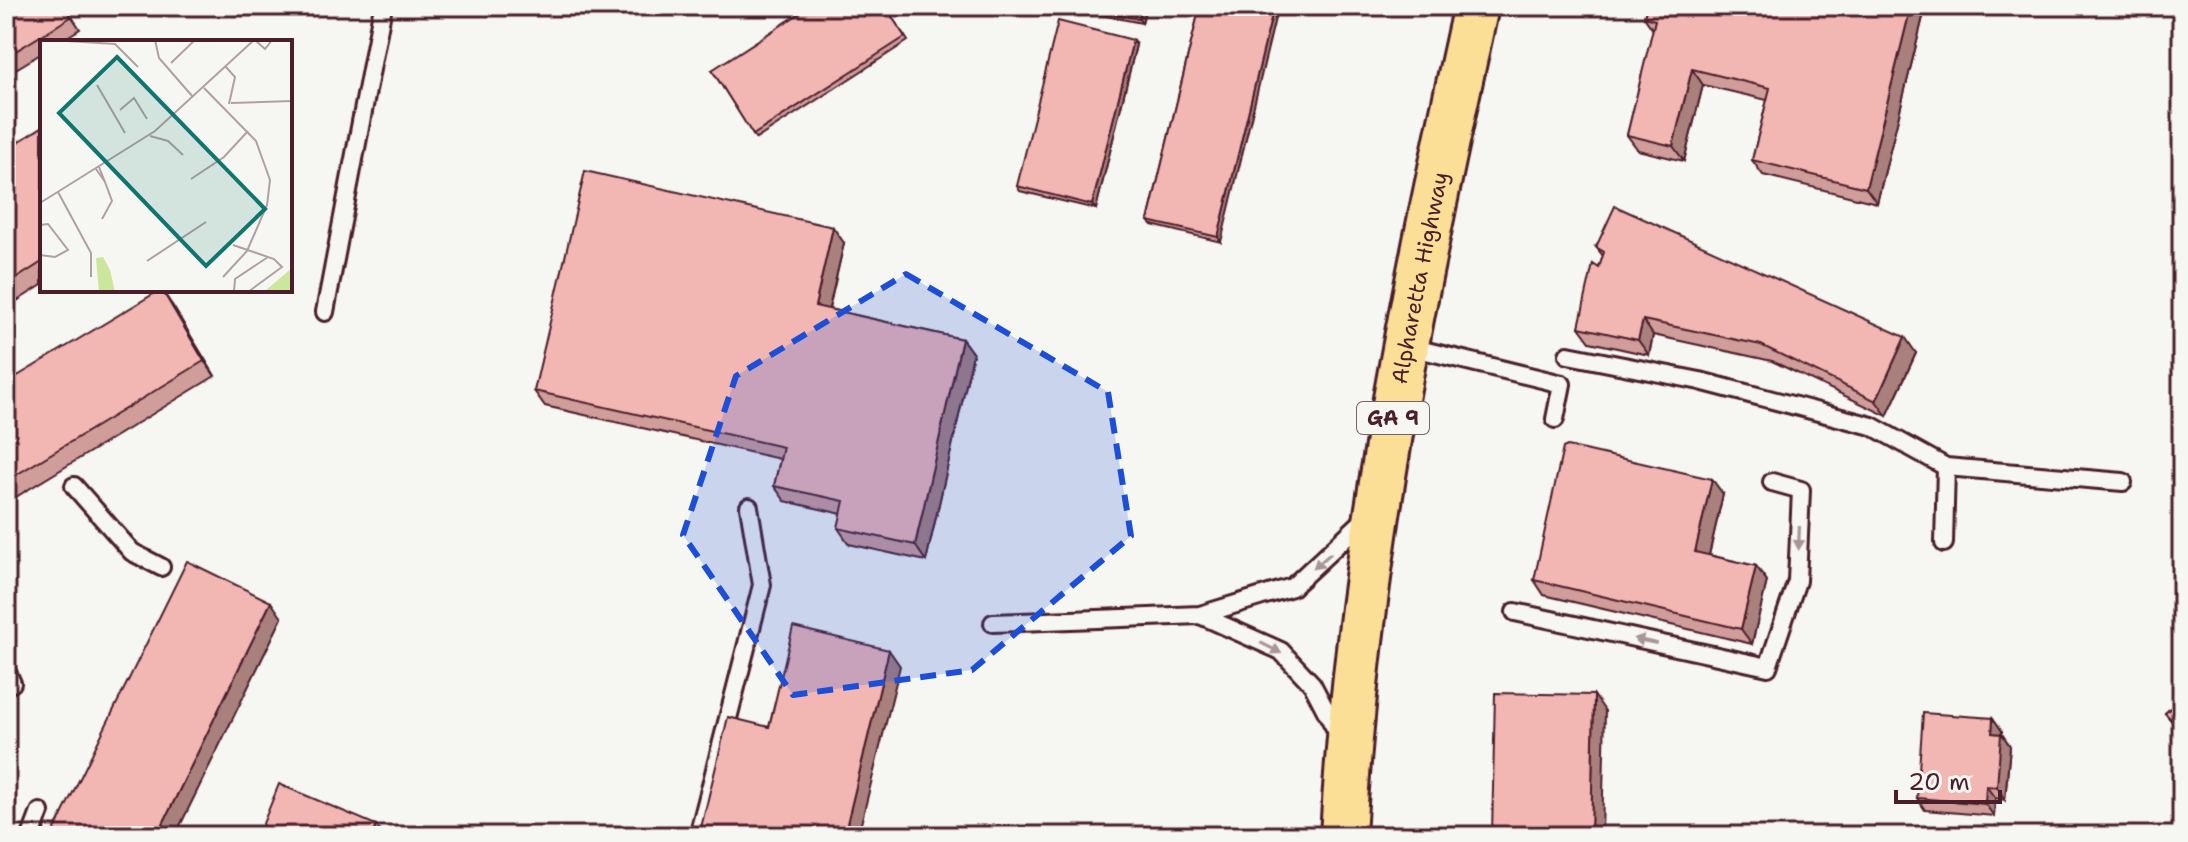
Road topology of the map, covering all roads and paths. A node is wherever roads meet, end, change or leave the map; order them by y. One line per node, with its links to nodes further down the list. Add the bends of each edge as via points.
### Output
1 (383, 6): 3 (lane)
2 (1476, 6): 4 (highway, Alpharetta Highway / GA 9)
3 (325, 312)
4 (1405, 346): 6 (lane, via 1562,384); 11 (highway, Alpharetta Highway / GA 9)
5 (1568, 355): 7 (lane, via 1700,381 1872,426)
6 (1555, 419)
7 (1946, 467): 9 (lane); 13 (lane)
8 (1772, 482): 15 (lane, one-way to 15, via 1801,490 1797,581 1768,667)
9 (2123, 482)
10 (74, 486): 14 (lane, via 132,552)
11 (1377, 506): 16 (lane, one-way to 16, via 1292,587); 20 (highway, Alpharetta Highway / GA 9)
12 (749, 507): 23 (lane, via 762,585)
13 (1944, 543)
14 (161, 567)
15 (1515, 612)
16 (1200, 615): 17 (lane); 20 (lane, one-way to 20, via 1281,651 1312,684)
17 (993, 623)
18 (6, 670): 19 (lane, via 12,683)
19 (6, 686)
20 (1350, 755): 24 (highway, Alpharetta Highway / GA 9)
21 (40, 812): 22 (lane)
22 (31, 836)
23 (698, 836)
24 (1343, 836)

